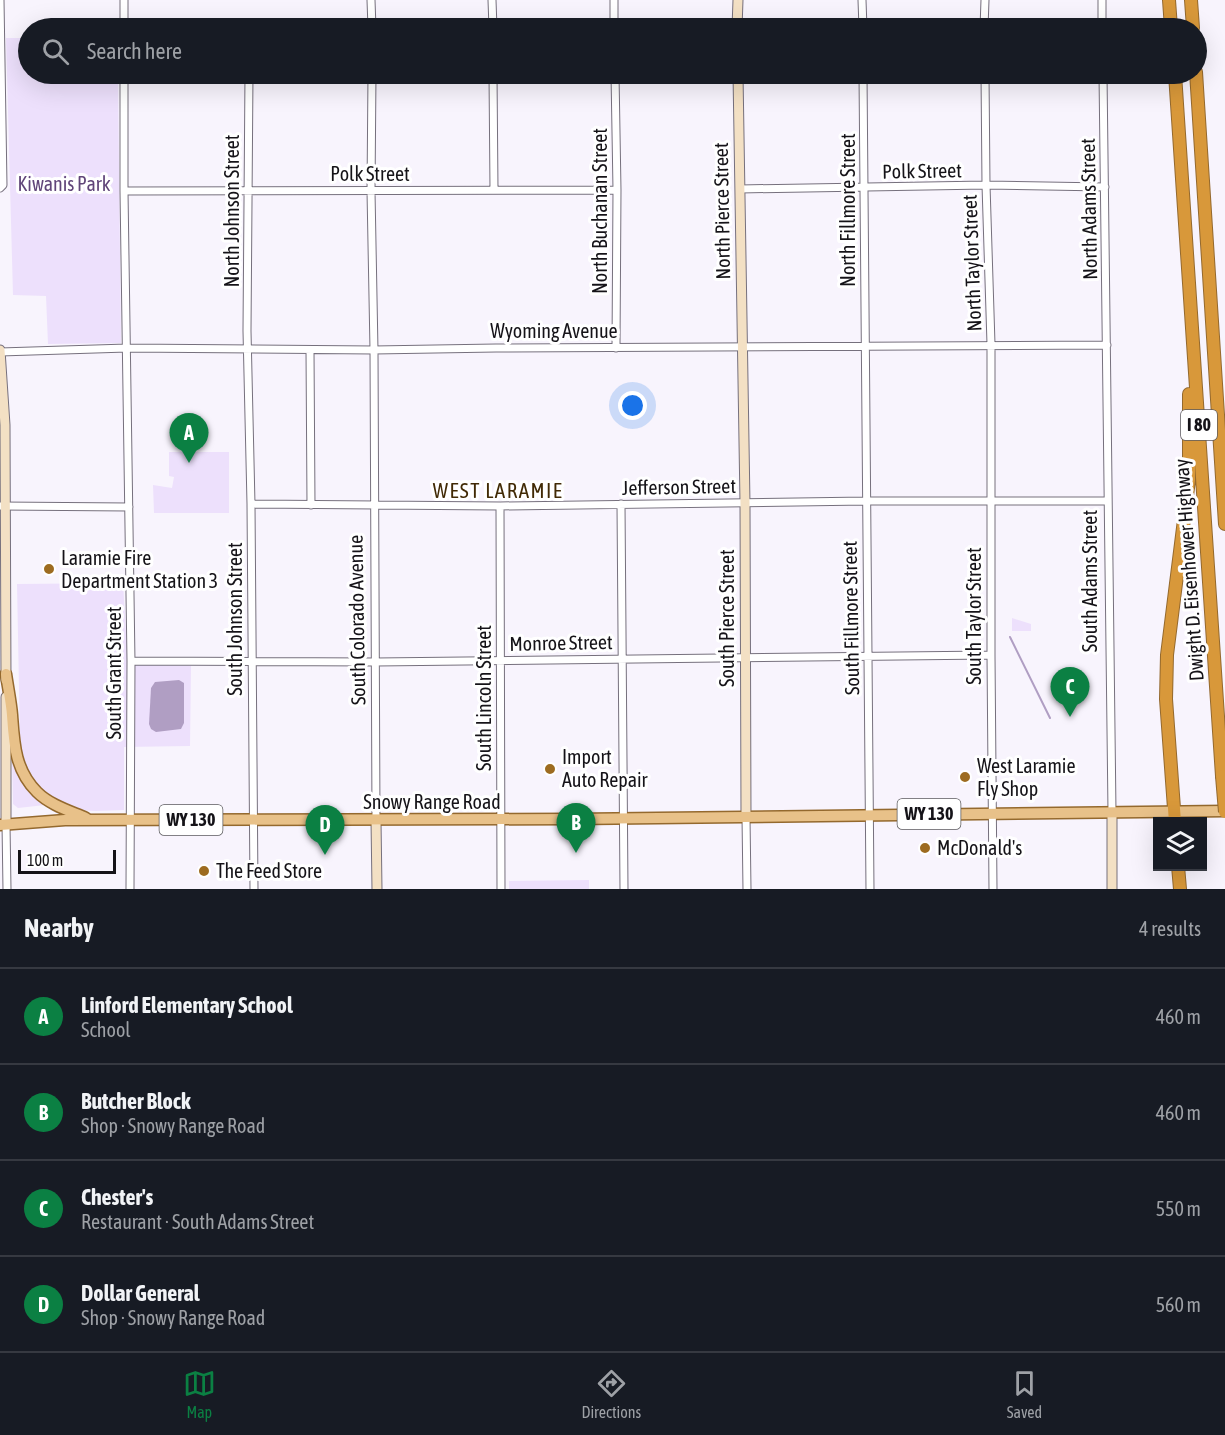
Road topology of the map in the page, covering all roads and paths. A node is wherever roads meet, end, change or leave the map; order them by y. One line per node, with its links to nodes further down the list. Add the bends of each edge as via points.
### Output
1 (0, 0): 22 (street)
2 (124, 0): 12 (street)
3 (371, 0): 13 (street)
4 (492, 0): 14 (street)
5 (614, 0): 15 (street)
6 (738, 0): 16 (main road)
7 (862, 0): 17 (street)
8 (985, 0): 18 (street)
9 (1102, 0): 19 (street)
10 (1170, 0): 20 (highway)
11 (1191, 0): 21 (highway)
12 (124, 18)
13 (372, 18)
14 (493, 18)
15 (614, 18)
16 (737, 18)
17 (863, 18)
18 (984, 18)
19 (1102, 18)
20 (1171, 18)
21 (1192, 18)
22 (0, 32): 36 (street)
23 (124, 84): 41 (street, South Grant Street)
24 (249, 84): 42 (street, North Johnson Street)
25 (372, 84): 43 (street, South Colorado Avenue)
26 (493, 84): 39 (street)
27 (615, 84): 40 (street, North Buchanan Street)
28 (738, 84): 38 (main road, North Pierce Street)
29 (863, 84): 37 (street, North Fillmore Street)
30 (985, 84): 34 (street, North Taylor Street)
31 (1103, 84): 35 (street, North Adams Street)
32 (1176, 84): 45 (highway, Dwight D. Eisenhower Highway / I 80)
33 (1198, 84): 44 (highway, Dwight D. Eisenhower Highway / I 80)
34 (986, 185): 35 (street, Polk Street); 37 (street, Polk Street); 46 (street, North Taylor Street)
35 (1105, 187): 47 (street, North Adams Street)
36 (0, 188)
37 (864, 188): 38 (street, Polk Street); 48 (street, North Fillmore Street)
38 (740, 189): 49 (main road, North Pierce Street)
39 (494, 190): 40 (street, Polk Street); 43 (street, Polk Street)
40 (617, 190): 52 (street, North Buchanan Street)
41 (124, 191): 42 (street, Polk Street); 50 (street, South Grant Street)
42 (249, 191): 43 (street, Polk Street); 51 (street, North Johnson Street)
43 (371, 191): 55 (street, South Colorado Avenue)
44 (1209, 250): 56 (highway); 68 (highway, Dwight D. Eisenhower Highway / I 80)
45 (1190, 288): 78 (highway, Dwight D. Eisenhower Highway / I 80, bridge); 82 (highway, via 1189,480 1167,655 1166,699)
46 (992, 344): 47 (street, Wyoming Avenue); 48 (street, Wyoming Avenue); 60 (street, South Taylor Street)
47 (1107, 345): 58 (street, South Adams Street)
48 (865, 346): 49 (street, Wyoming Avenue); 57 (street, South Fillmore Street)
49 (741, 347): 52 (street, Wyoming Avenue); 59 (main road, South Pierce Street)
50 (127, 348): 51 (street, Wyoming Avenue); 54 (street, Wyoming Avenue); 67 (street, South Grant Street)
51 (248, 348): 53 (street, Wyoming Avenue); 61 (street, South Johnson Street)
52 (616, 348): 55 (street, Wyoming Avenue)
53 (309, 350): 55 (street, Wyoming Avenue); 63 (street)
54 (0, 351): 65 (main road, WY 130, via 5,425)
55 (374, 351): 64 (street, South Colorado Avenue)
56 (1225, 403)
57 (866, 501): 59 (street, Jefferson Street); 60 (street, Jefferson Street); 69 (street, South Fillmore Street)
58 (1108, 501): 60 (street, Jefferson Street); 79 (street, South Adams Street)
59 (745, 502): 62 (street, Jefferson Street); 71 (main road, South Pierce Street)
60 (991, 502): 70 (street, South Taylor Street)
61 (251, 504): 63 (street, Jefferson Street); 75 (street, South Johnson Street)
62 (621, 504): 66 (street, Jefferson Street); 72 (street)
63 (312, 505): 64 (street, Jefferson Street)
64 (374, 505): 66 (street, Jefferson Street); 76 (street, South Colorado Avenue)
65 (3, 506): 67 (street); 77 (main road, WY 130)
66 (500, 506): 73 (street, South Lincoln Street)
67 (129, 507): 74 (street, South Grant Street)
68 (1225, 524)
69 (868, 655): 70 (street, Monroe Street); 71 (street, Monroe Street); 81 (street, South Fillmore Street)
70 (990, 655): 80 (street, South Taylor Street)
71 (745, 658): 72 (street, Monroe Street); 83 (main road, South Pierce Street)
72 (623, 659): 73 (street, Monroe Street); 84 (street)
73 (500, 660): 76 (street, Monroe Street); 85 (street, South Lincoln Street)
74 (131, 661): 75 (street, Monroe Street); 87 (street, South Grant Street)
75 (252, 662): 76 (street, Monroe Street); 88 (street, South Johnson Street)
76 (376, 662): 89 (street, South Colorado Avenue)
77 (6, 674): 86 (main road, WY 130, via 12,739 25,776 50,802); 90 (main road, WY 130)
78 (1225, 811): 82 (main road, Snowy Range Road / WY 130)
79 (1112, 812): 80 (main road, Snowy Range Road / WY 130); 82 (main road, Snowy Range Road / WY 130); 101 (main road, South Adams Street)
80 (992, 813): 81 (main road, Snowy Range Road / WY 130); 100 (street, South Taylor Street)
81 (868, 815): 83 (main road, Snowy Range Road / WY 130); 99 (street, South Fillmore Street)
82 (1175, 816)
83 (746, 817): 84 (main road, Snowy Range Road / WY 130); 98 (street, South Pierce Street)
84 (623, 818): 85 (main road, Snowy Range Road / WY 130); 97 (street)
85 (501, 819): 89 (main road, Snowy Range Road / WY 130); 96 (street, South Lincoln Street)
86 (92, 820): 87 (main road, Snowy Range Road / WY 130); 90 (main road, Snowy Range Road / WY 130)
87 (130, 820): 88 (main road, Snowy Range Road / WY 130); 93 (street, South Grant Street)
88 (254, 820): 89 (main road, Snowy Range Road / WY 130); 94 (street, South Johnson Street)
89 (376, 820): 95 (main road, South Colorado Avenue)
90 (3, 824): 92 (street)
91 (1178, 871): 102 (highway)
92 (7, 889)
93 (130, 889)
94 (255, 889)
95 (377, 889)
96 (501, 889)
97 (624, 889)
98 (747, 889)
99 (870, 889)
100 (993, 889)
101 (1112, 889)
102 (1180, 889)

